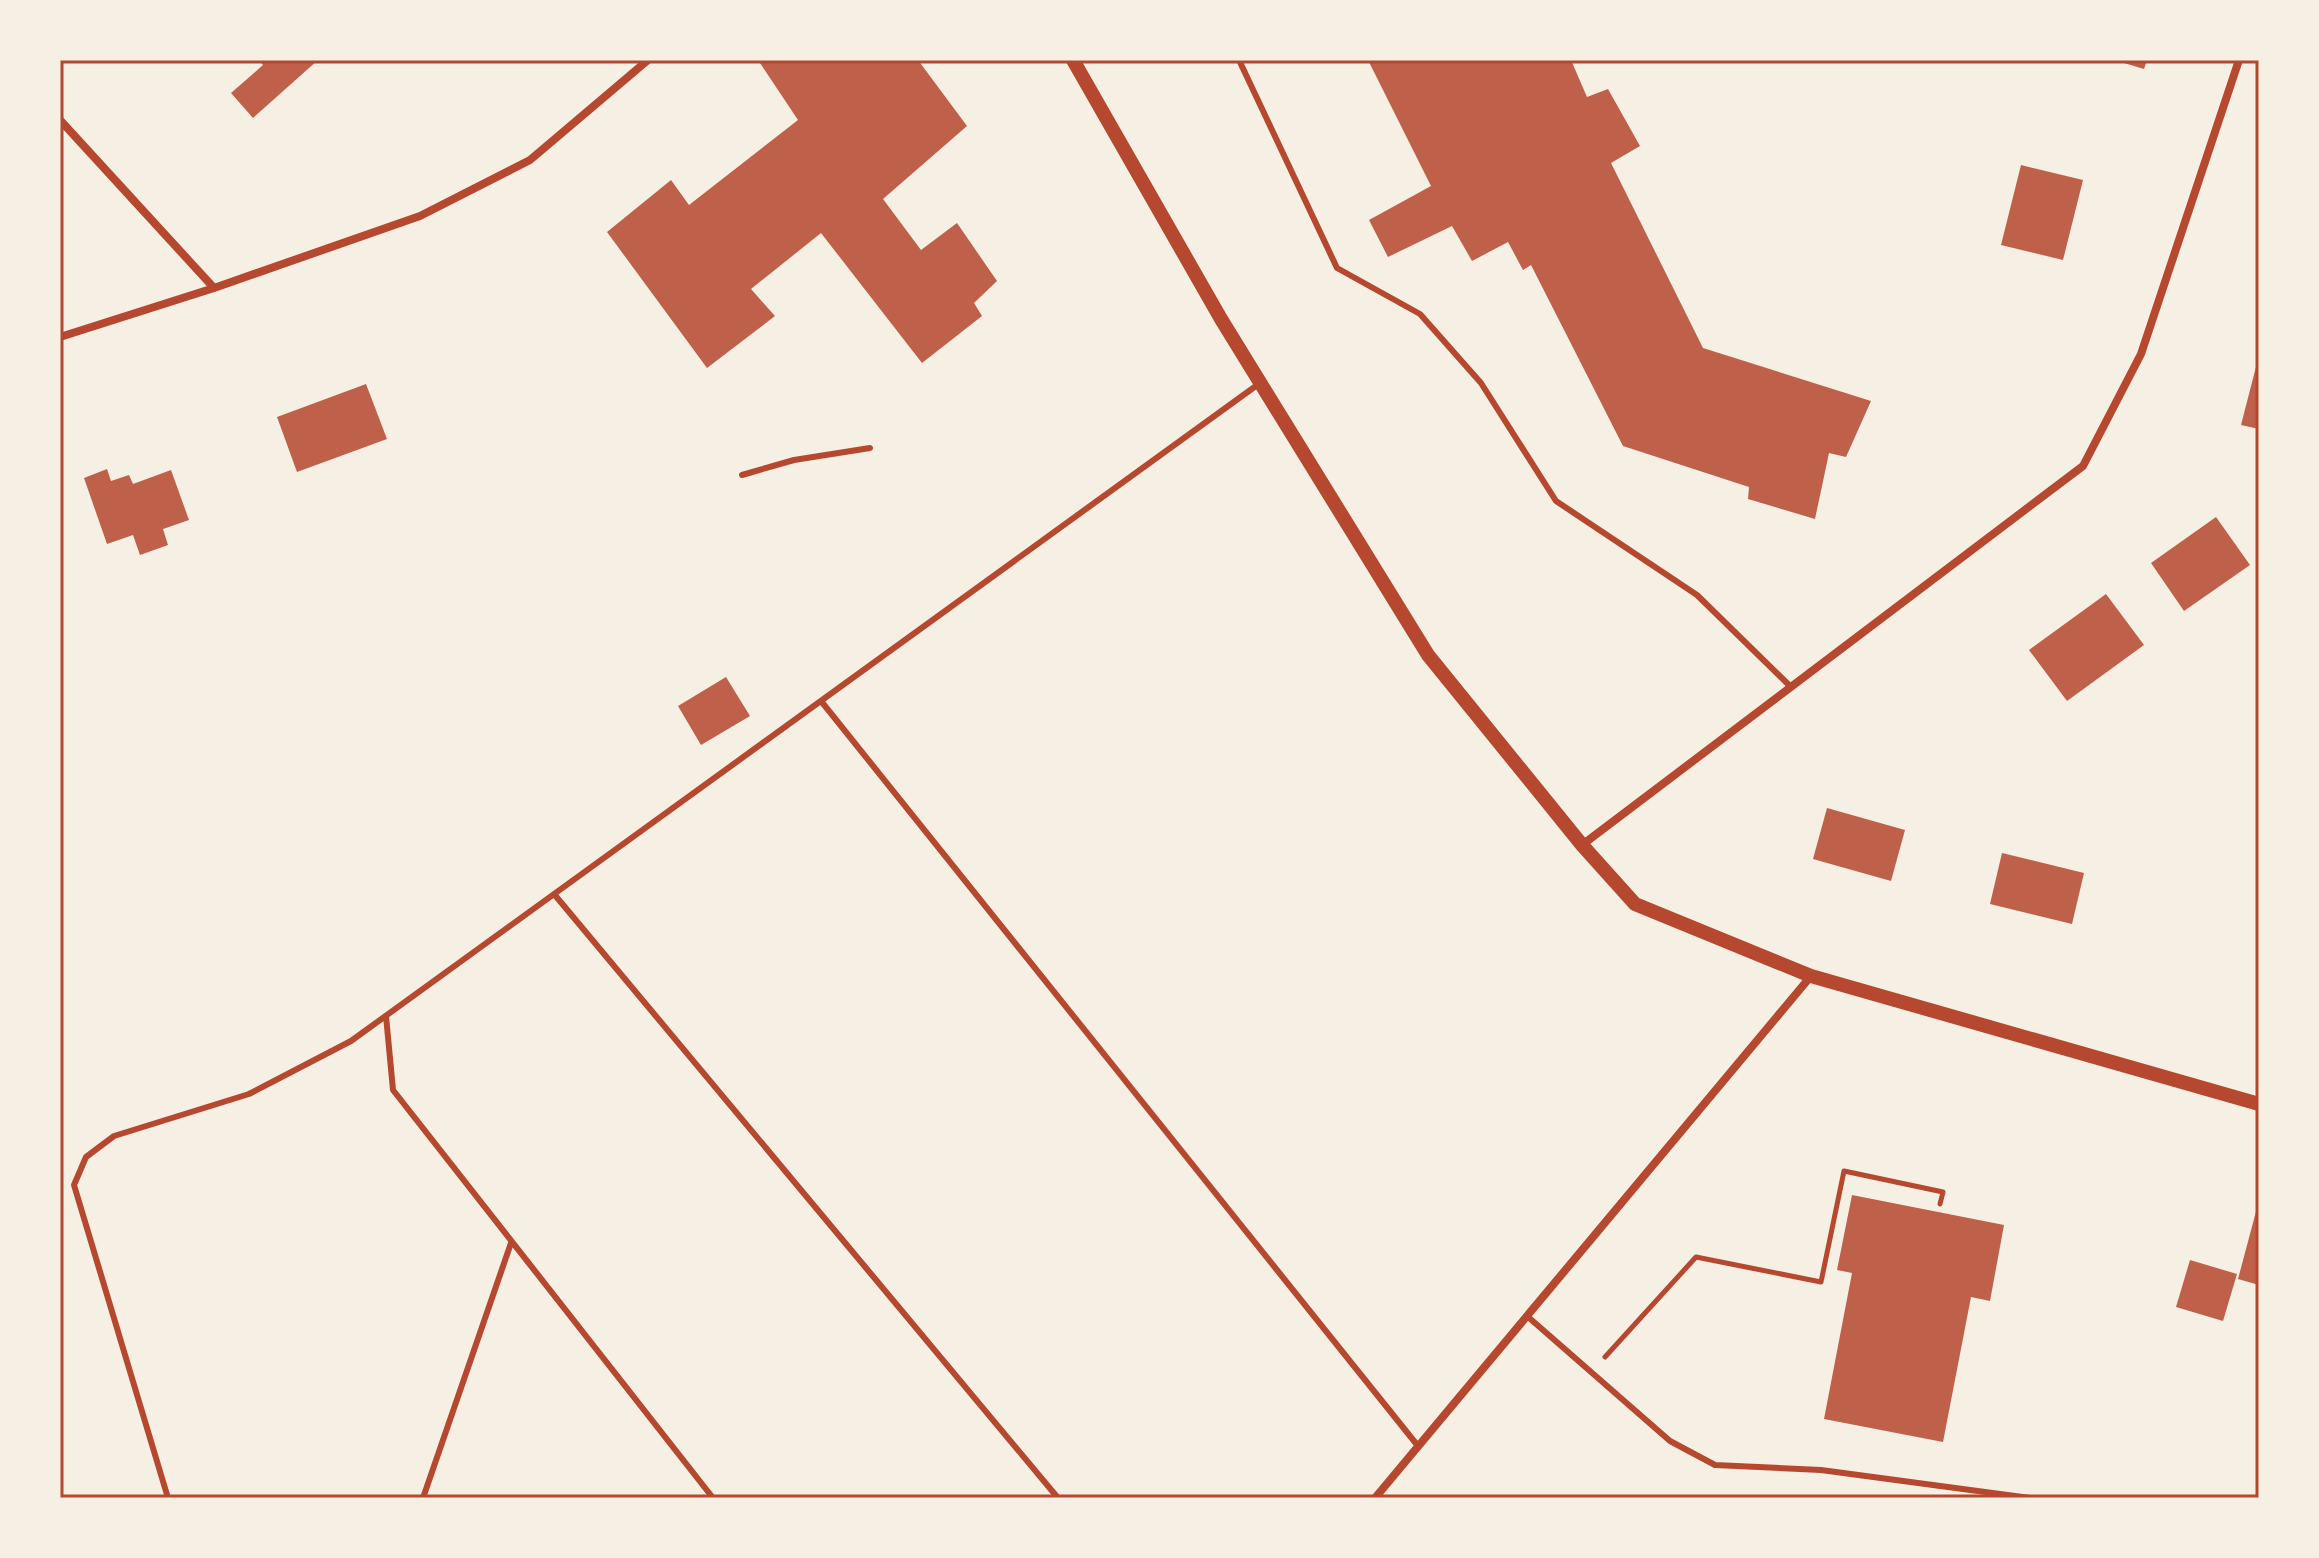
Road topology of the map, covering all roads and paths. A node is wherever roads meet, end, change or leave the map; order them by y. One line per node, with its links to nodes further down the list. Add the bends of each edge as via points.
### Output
1 (648, 60): 6 (street, via 530,160 420,216)
2 (1073, 60): 8 (street)
3 (1239, 60): 11 (lane, via 1337,268 1420,314 1481,383 1556,501 1697,595)
4 (2239, 60): 11 (street, via 2141,354 2083,466)
5 (60, 120): 6 (street)
6 (214, 288): 7 (street)
7 (60, 337)
8 (1260, 383): 12 (lane); 13 (street, via 1428,655)
9 (870, 448): 10 (lane)
10 (742, 475)
11 (1791, 687): 13 (street)
12 (821, 701): 14 (lane); 22 (lane)
13 (1582, 845): 15 (street, via 1635,904)
14 (554, 894): 16 (lane); 26 (lane)
15 (1811, 976): 17 (street); 20 (street)
16 (386, 1016): 19 (lane, via 393,1090); 23 (lane, via 351,1041 249,1094 114,1136 86,1157 74,1185)
17 (2259, 1104)
18 (1940, 1204): 21 (path, via 1943,1192 1844,1171 1821,1282 1696,1257)
19 (511, 1243): 24 (lane); 25 (lane)
20 (1527, 1316): 21 (lane); 22 (street)
21 (1591, 1372): 28 (lane, via 1670,1441 1715,1465 1821,1470)
22 (1418, 1446): 27 (street)
23 (168, 1498)
24 (423, 1498)
25 (713, 1498)
26 (1058, 1498)
27 (1375, 1498)
28 (2030, 1498)

